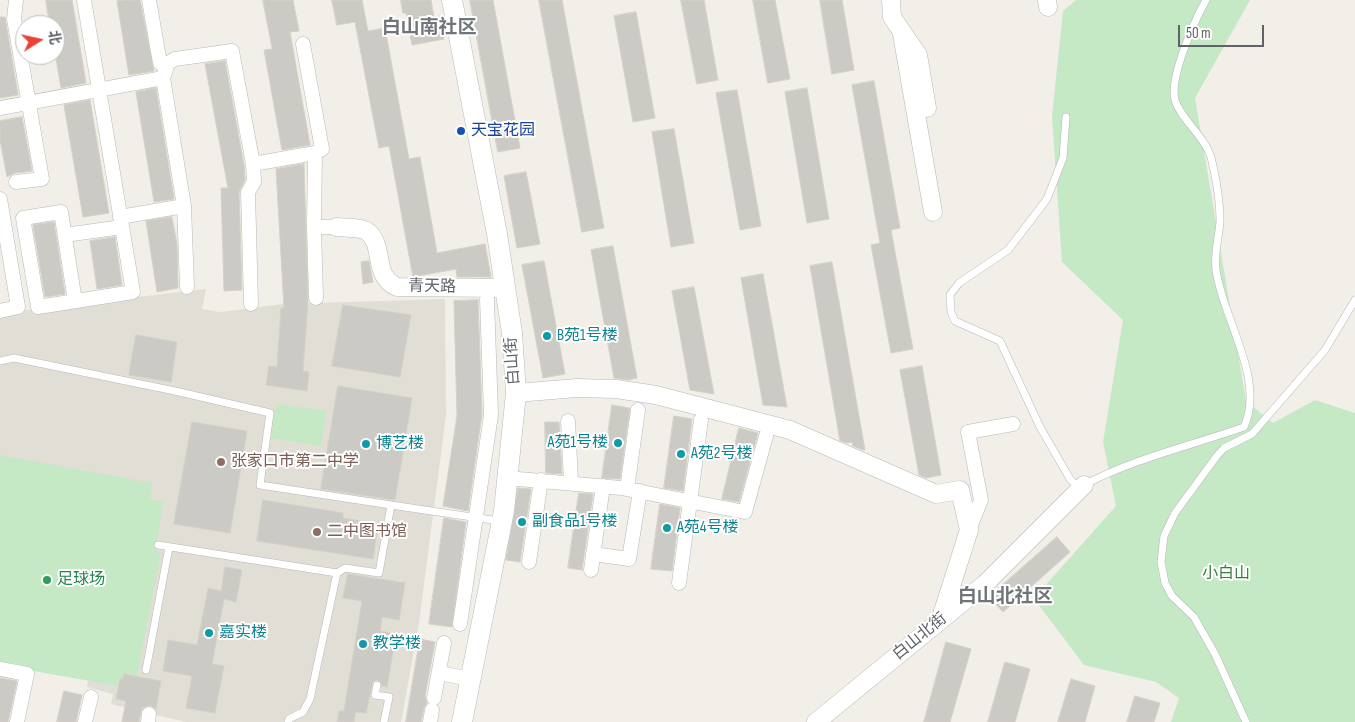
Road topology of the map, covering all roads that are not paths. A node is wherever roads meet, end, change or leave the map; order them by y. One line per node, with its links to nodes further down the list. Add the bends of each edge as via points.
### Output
1 (16, 0): 11 (street, via 14,19)
2 (84, 0): 10 (street)
3 (150, 0): 9 (street)
4 (452, 0): 26 (main road, 白山街)
5 (891, 0): 7 (street, via 892,17)
6 (1206, 0): 37 (lane, via 1193,23 1175,80 1175,100 1206,143 1218,192 1220,223 1215,245 1216,271 1239,339 1248,384)
7 (902, 34): 13 (street, via 918,56); 20 (street)
8 (303, 44): 15 (street, via 322,149)
9 (164, 73): 10 (street); 16 (street, via 176,60 232,51); 19 (street)
10 (99, 90): 11 (street); 21 (street)
11 (28, 103): 12 (street); 17 (street, via 42,178)
12 (0, 108)
13 (927, 108)
14 (1066, 117): 46 (lane, via 1063,158 1047,199 1008,250 959,283 950,295 955,321 1000,341 1040,427 1070,479)
15 (315, 153): 16 (street); 22 (street)
16 (253, 164): 31 (street, via 254,182 248,192)
17 (16, 182)
18 (0, 199): 32 (street, via 18,306)
19 (184, 206): 21 (street); 25 (street)
20 (933, 212)
21 (121, 222): 24 (street); 30 (street, via 133,292)
22 (314, 227): 23 (street); 27 (street)
23 (336, 227): 26 (street, 青天路, via 369,233 387,283 397,287)
24 (65, 235): 30 (street); 30 (street, via 61,212 23,218 38,307)
25 (187, 287)
26 (505, 288): 34 (main road, 白山街)
27 (316, 298)
28 (488, 299): 50 (street, via 491,415)
29 (1355, 300): 40 (lane, via 1325,350)
30 (75, 301)
31 (251, 304)
32 (0, 311)
33 (0, 361): 49 (lane, via 14,358 270,414 260,485)
34 (516, 393): 42 (main road, 白山街); 52 (street, via 577,388 616,389 656,395 790,430 936,494 960,490)
35 (638, 410): 47 (street)
36 (701, 420): 48 (street)
37 (1247, 420): 40 (lane); 46 (lane, via 1244,427 1152,456 1109,472)
38 (568, 421): 44 (street)
39 (1013, 424): 52 (street, via 968,432 981,500)
40 (1260, 424): 76 (lane, via 1252,434 1224,448 1175,513 1164,536 1161,562 1165,583 1172,596 1194,617)
41 (766, 436): 48 (street, via 745,512)
42 (507, 478): 43 (street); 51 (main road, 白山街)
43 (541, 480): 44 (street); 56 (street)
44 (571, 482): 45 (street)
45 (603, 486): 47 (street); 55 (street)
46 (1082, 487): 60 (street, 白山北街, via 985,584)
47 (633, 490): 48 (street); 55 (street, via 629,559)
48 (691, 501): 59 (street)
49 (391, 505): 50 (lane); 58 (lane, via 379,574 345,568)
50 (477, 518): 51 (lane); 61 (street)
51 (502, 521): 66 (main road, 白山街)
52 (969, 530): 60 (street)
53 (158, 545): 54 (lane)
54 (169, 547): 58 (lane); 64 (lane)
55 (593, 554): 57 (street)
56 (530, 562)
57 (591, 570)
58 (337, 573): 72 (lane, via 310,699 303,712)
59 (680, 583)
60 (940, 621): 75 (street, 白山北街)
61 (460, 624)
62 (444, 643): 65 (street)
63 (0, 669): 70 (street, via 27,674)
64 (146, 670)
65 (439, 673): 66 (street); 69 (street)
66 (471, 679): 74 (main road, 白山街)
67 (377, 685): 73 (lane, via 375,695 389,697)
68 (91, 697): 71 (street)
69 (432, 710)
70 (17, 722)
71 (85, 722)
72 (288, 722)
73 (384, 722)
74 (462, 722)
75 (816, 722)
76 (1246, 722)

